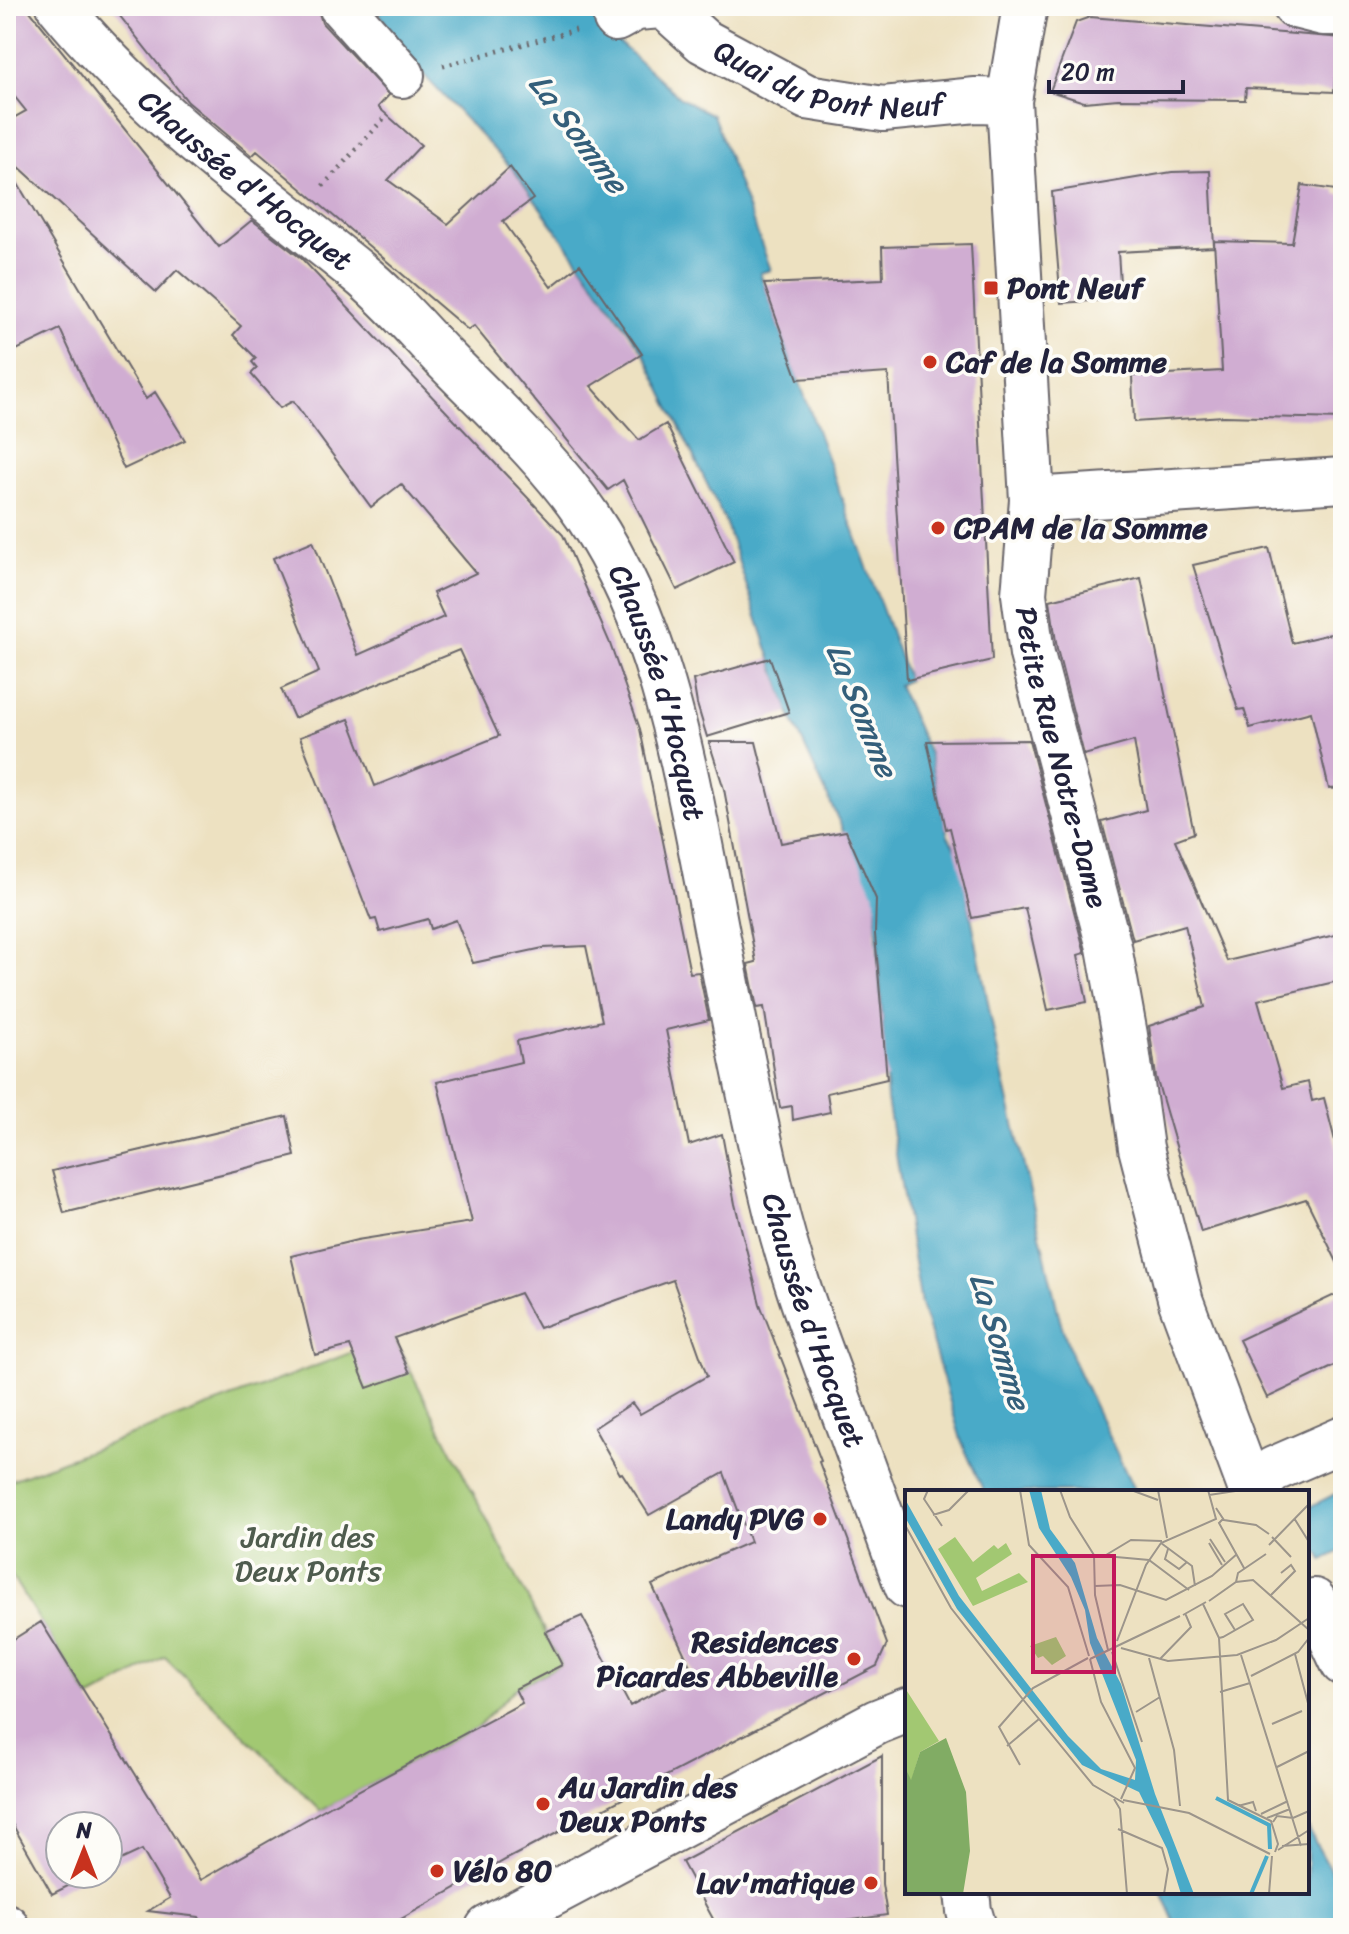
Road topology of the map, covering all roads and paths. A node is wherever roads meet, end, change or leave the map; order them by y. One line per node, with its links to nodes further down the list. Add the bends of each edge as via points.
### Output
1 (59, 6): 7 (street, Chaussée d'Hocquet, via 94,49 161,113)
2 (341, 6): 5 (street)
3 (1025, 6): 6 (street, Petite Rue Notre-Dame)
4 (644, 10): 5 (path); 6 (street, Quai du Pont Neuf, via 807,97 883,109)
5 (421, 70): 7 (path, via 402,99)
6 (1009, 101): 9 (street, Petite Rue Notre-Dame)
7 (290, 220): 13 (street, Chaussée d'Hocquet, via 362,275 517,432 589,519 622,581 648,641 673,725 774,1201 803,1305)
8 (1343, 480): 9 (street)
9 (1032, 500): 11 (street, Petite Rue Notre-Dame, via 1024,594 1032,654 1109,947 1141,1148 1181,1302)
10 (1343, 1439): 12 (street, via 1274,1469)
11 (1250, 1490)
12 (1251, 1490)
13 (905, 1581)
14 (1321, 1596): 15 (street)
15 (1343, 1663)
16 (905, 1711): 18 (street)
17 (967, 1894): 19 (street)
18 (488, 1928)
19 (974, 1928)

